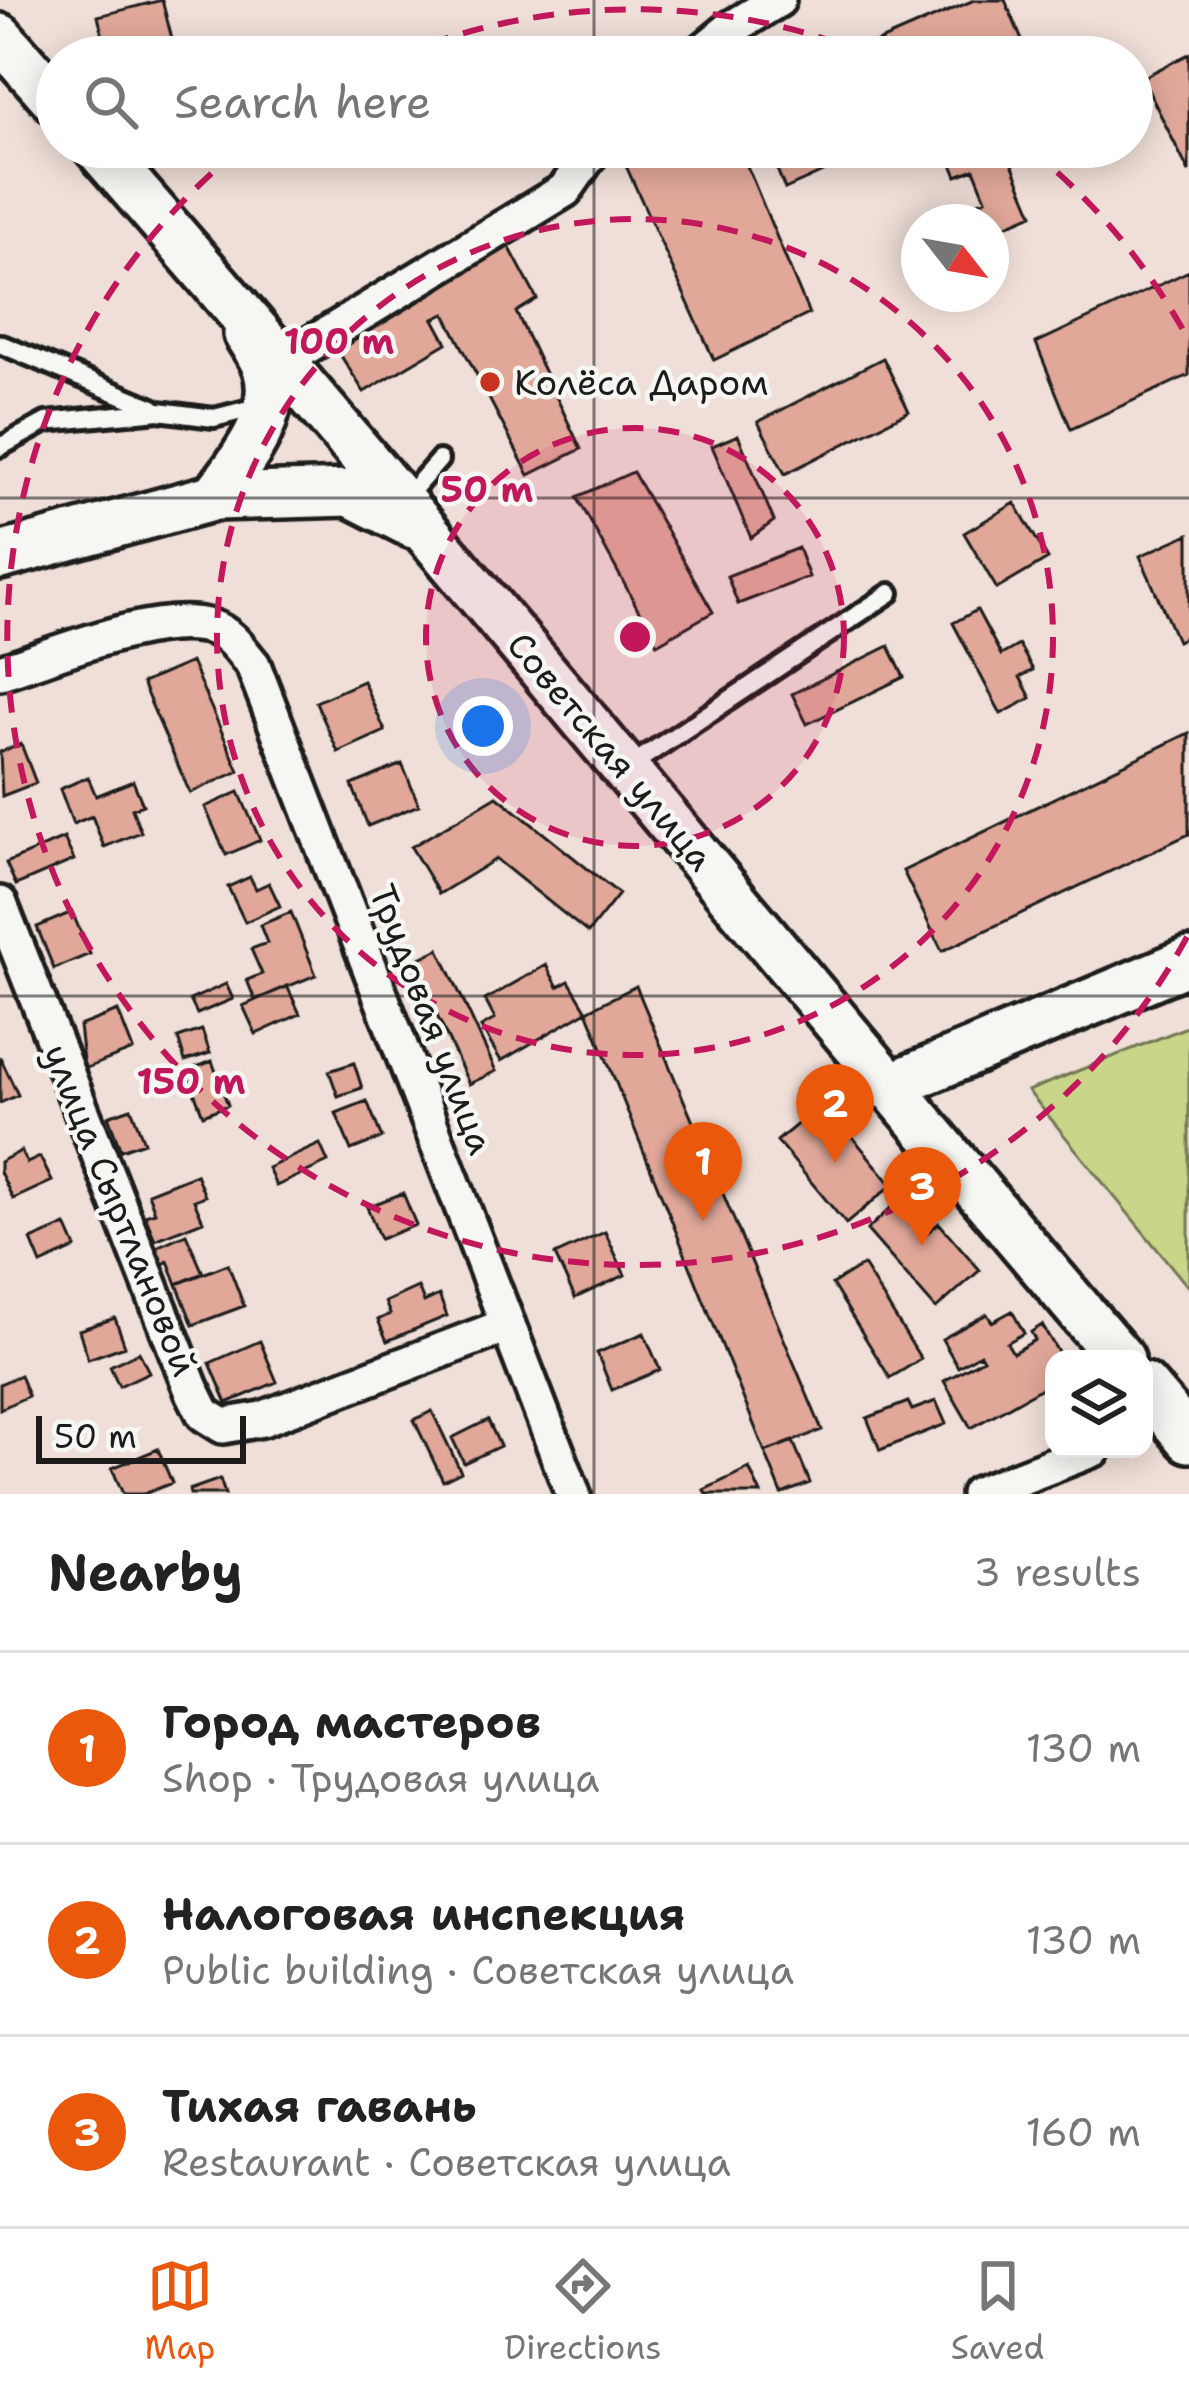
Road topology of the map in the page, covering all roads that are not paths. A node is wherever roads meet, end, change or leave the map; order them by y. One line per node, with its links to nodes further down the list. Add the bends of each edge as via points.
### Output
1 (775, 1): 2 (street)
2 (721, 36)
3 (0, 37): 4 (main road)
4 (36, 78)
5 (115, 168): 7 (main road, Советская улица)
6 (580, 168): 9 (street, via 565,190)
7 (226, 298): 9 (main road, Советская улица); 10 (main road, via 266,369)
8 (0, 344): 11 (lane)
9 (283, 361): 15 (main road, Советская улица)
10 (268, 404): 11 (lane, via 214,418); 14 (main road, via 251,449)
11 (159, 411): 12 (lane, via 46,422)
12 (0, 447)
13 (439, 460): 15 (lane)
14 (215, 497): 15 (main road, via 350,493); 16 (main road)
15 (417, 518): 19 (main road, Советская улица)
16 (0, 556)
17 (890, 593): 19 (lane)
18 (0, 672): 23 (street, Трудовая улица, via 169,621 214,628 253,665)
19 (626, 769): 22 (main road, Советская улица)
20 (0, 904): 23 (street, улица Сыртлановой, via 204,1414 223,1426 262,1419)
21 (1189, 961): 22 (main road)
22 (888, 1087): 24 (main road, Советская улица)
23 (508, 1325): 27 (street, Трудовая улица)
24 (1112, 1350)
25 (1072, 1458): 26 (street)
26 (992, 1491)
27 (573, 1494)

